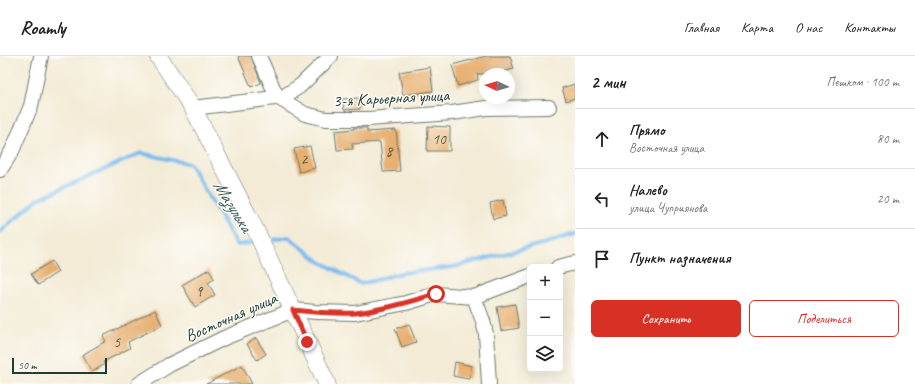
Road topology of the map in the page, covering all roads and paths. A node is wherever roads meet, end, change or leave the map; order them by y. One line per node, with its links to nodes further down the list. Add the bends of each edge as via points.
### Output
1 (41, 56): 8 (street, via 31,106 12,151)
2 (158, 56): 7 (street)
3 (259, 56): 5 (street)
4 (331, 56): 5 (street, via 291,92 283,97)
5 (277, 97): 6 (street, 3-я Карьерная улица, via 305,114 326,119 368,120 486,108); 7 (street)
6 (549, 107)
7 (193, 108): 13 (street, via 258,232)
8 (0, 170)
9 (575, 263): 10 (street)
10 (563, 266)
11 (527, 277): 12 (street, Восточная улица)
12 (474, 297): 13 (street, Восточная улица, via 436,294 406,304 355,313); 16 (street, via 486,334)
13 (293, 310): 14 (street, Восточная улица, via 224,338 169,365); 15 (street)
14 (139, 384)
15 (327, 384)
16 (489, 384)

